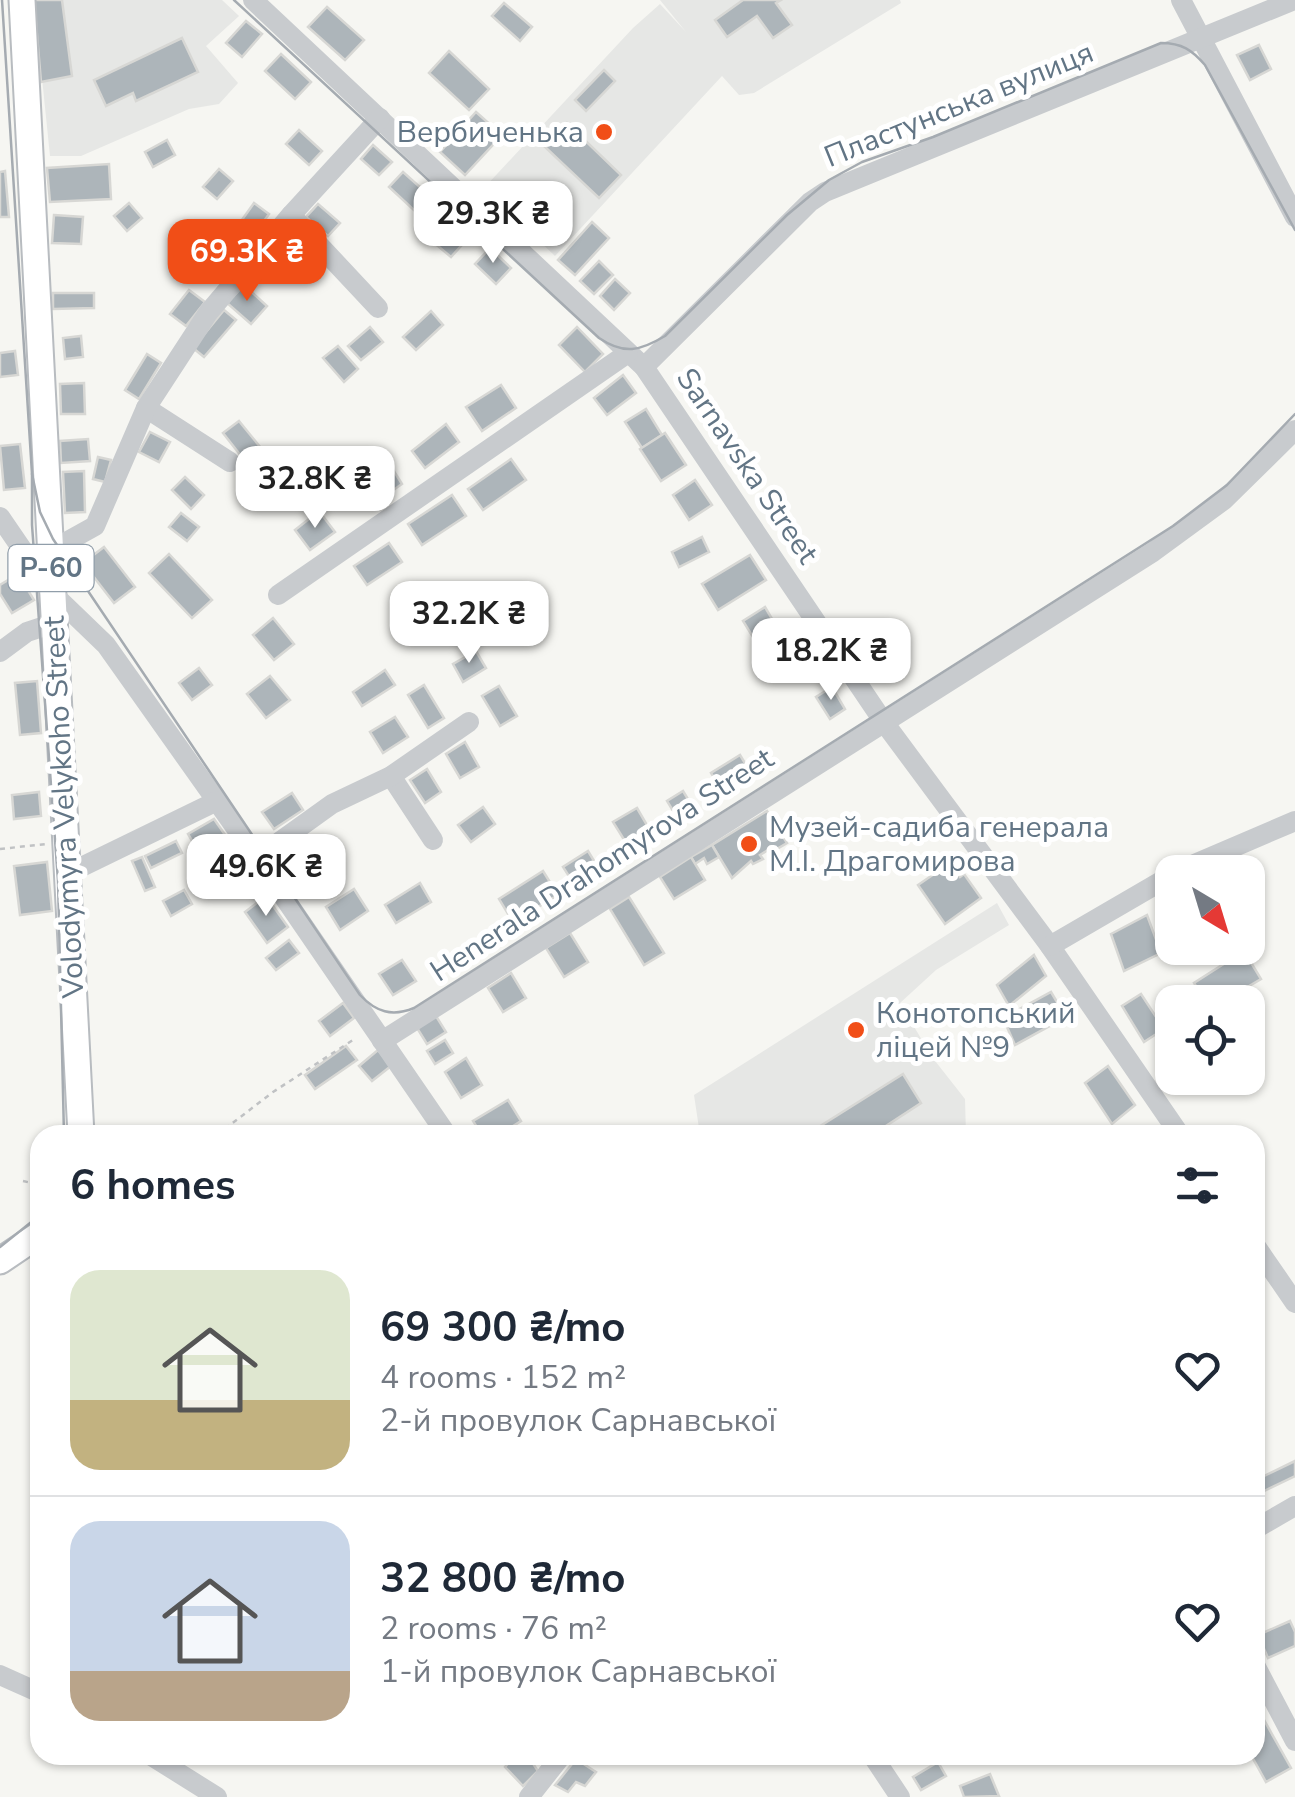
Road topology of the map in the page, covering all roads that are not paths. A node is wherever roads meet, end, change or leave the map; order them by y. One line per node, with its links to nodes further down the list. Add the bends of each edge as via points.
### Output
1 (22, 0): 15 (main road, Volodymyra Velykoho Street / Р-60)
2 (1180, 0): 5 (street)
3 (1294, 0): 5 (street, Пластунська вулиця)
4 (260, 3): 6 (street, Sarnavska Street)
5 (1198, 37): 8 (street); 10 (street, Пластунська вулиця, via 825,192)
6 (380, 118): 7 (street); 10 (street, Sarnavska Street)
7 (291, 214): 9 (street); 11 (street, via 208,313)
8 (1295, 217)
9 (378, 308)
10 (636, 360): 17 (street, Пластунська вулиця); 20 (street, Sarnavska Street)
11 (146, 408): 13 (street); 15 (street, via 95,526)
12 (1295, 430): 20 (street, Henerala Drahomyrova Street, via 1224,500 1153,552)
13 (230, 462)
14 (0, 517): 16 (street)
15 (50, 551): 16 (main road, Volodymyra Velykoho Street / Р-60)
16 (52, 593): 18 (main road, Volodymyra Velykoho Street / Р-60); 23 (street, via 106,645)
17 (278, 595)
18 (54, 623): 19 (street); 28 (main road, Volodymyra Velykoho Street / Р-60)
19 (0, 652)
20 (884, 720): 30 (street, Sarnavska Street); 31 (street, Henerala Drahomyrova Street)
21 (468, 722): 22 (street)
22 (391, 776): 25 (street); 27 (street, via 332,804)
23 (217, 801): 27 (street); 28 (street)
24 (1295, 821): 26 (street)
25 (433, 840)
26 (1217, 855)
27 (257, 858): 31 (street)
28 (69, 873): 32 (main road, Volodymyra Velykoho Street / Р-60)
29 (1155, 885): 30 (street)
30 (1050, 946): 34 (street, Sarnavska Street)
31 (382, 1041): 33 (street)
32 (80, 1125)
33 (440, 1125)
34 (1173, 1125)
35 (30, 1241): 37 (main road)
36 (1265, 1260): 38 (street)
37 (0, 1261)
38 (1295, 1303)
39 (1295, 1506): 40 (street)
40 (1265, 1523)
41 (0, 1675): 43 (street)
42 (1265, 1685): 44 (street)
43 (30, 1688)
44 (1295, 1741)
45 (166, 1765): 48 (street)
46 (554, 1765): 49 (street)
47 (877, 1765): 50 (street)
48 (217, 1797)
49 (529, 1797)
50 (900, 1797)

